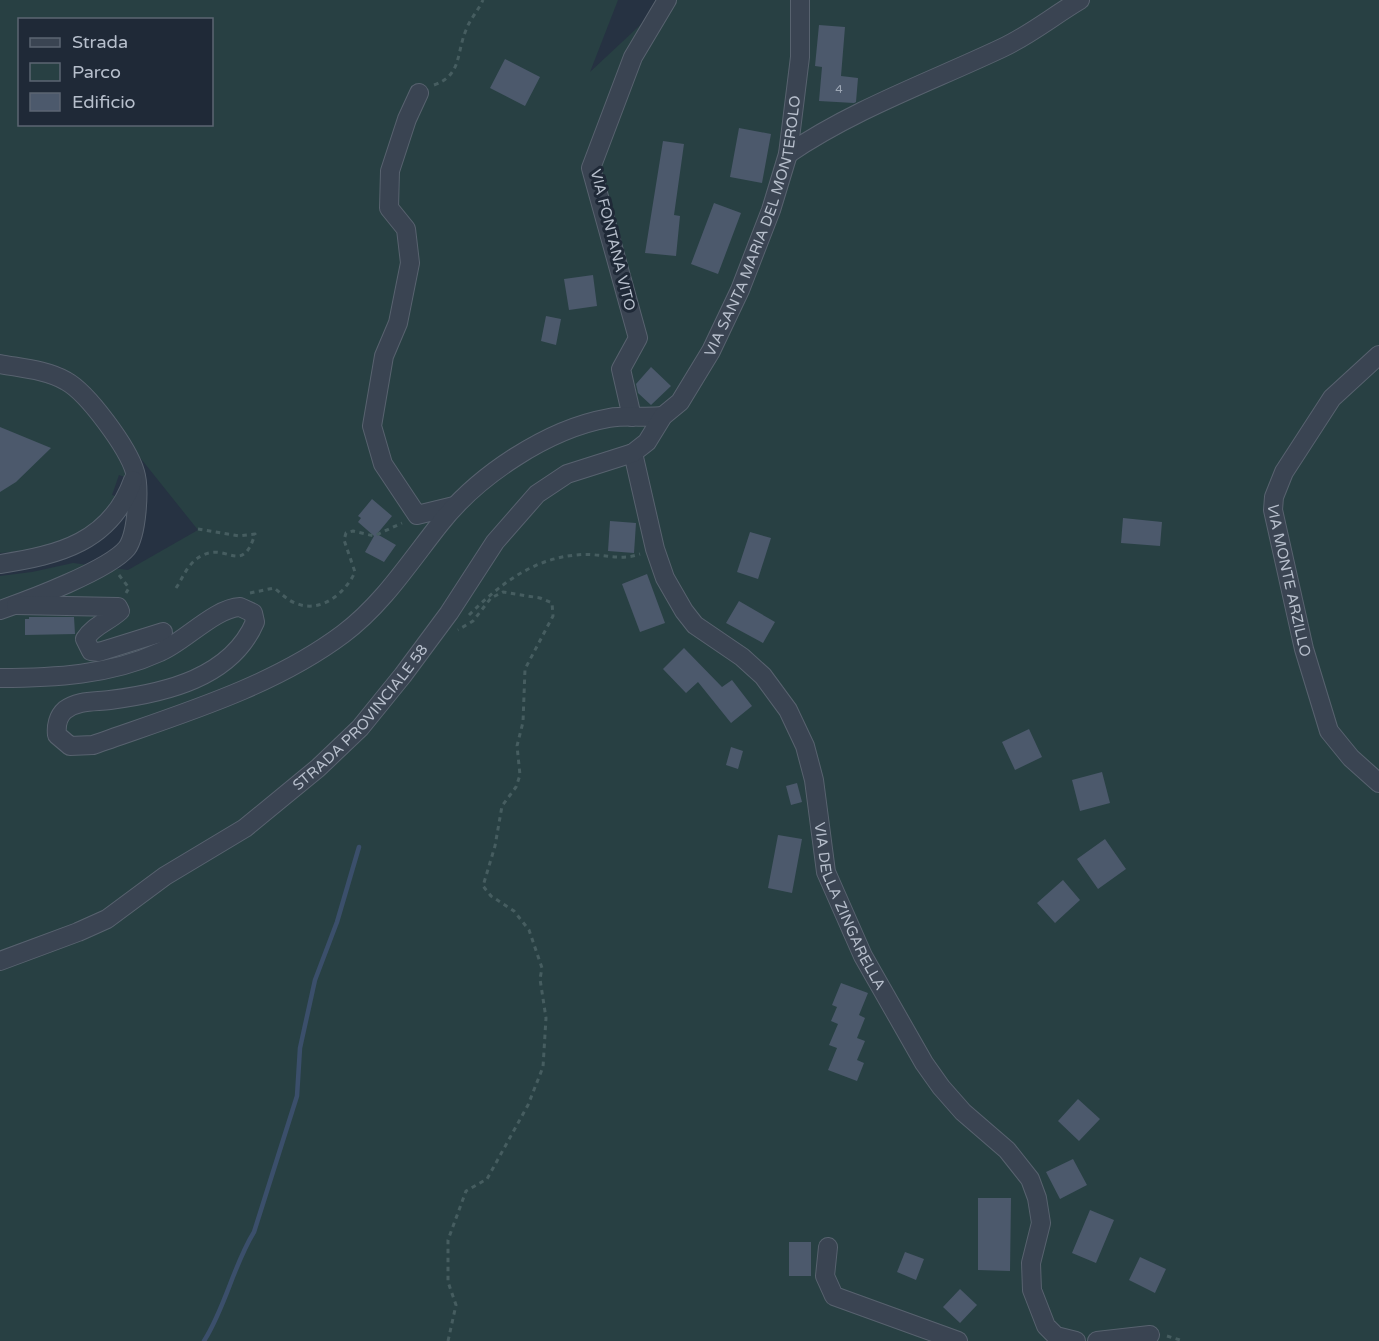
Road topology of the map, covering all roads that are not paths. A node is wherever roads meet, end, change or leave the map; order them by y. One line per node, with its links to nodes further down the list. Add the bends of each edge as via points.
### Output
1 (666, 0): 9 (street, VIA FONTANA VITO, via 633,57 591,168 638,338 621,369)
2 (800, 0): 5 (street, VIA SANTA MARIA DEL MONTEROLO, via 800,57)
3 (1080, 0): 5 (street, via 1004,47 859,112)
4 (419, 93): 12 (street, via 390,171 389,208 406,229 410,263 398,323 384,356 372,426 383,464 417,515)
5 (788, 154): 8 (street, VIA SANTA MARIA DEL MONTEROLO, via 758,251 740,290 693,383 680,402)
6 (1379, 355): 17 (street, VIA MONTE ARZILLO, via 1332,398 1284,472 1273,510 1304,649 1329,731)
7 (0, 364): 11 (street, via 50,375 73,385 122,447)
8 (663, 416): 9 (street); 10 (street, STRADA PROVINCIALE 58, via 647,442)
9 (632, 417): 12 (street, via 593,422 531,449 486,477)
10 (633, 453): 18 (street, STRADA PROVINCIALE 58, via 567,474 537,494 495,542 440,625 360,728 245,828 165,876 107,919); 21 (street, VIA DELLA ZINGARELLA, via 665,578 695,625 764,676 788,710 805,746 814,780 826,872 863,956 941,1087 1007,1150 1030,1179 1041,1222 1032,1263 1032,1290)
11 (136, 473): 13 (street, via 120,509 105,525 68,550); 14 (street, via 135,520 126,549 107,564)
12 (454, 507): 16 (street, via 394,583 342,634 284,670 189,710 93,745 70,746 57,735 61,714 75,705 171,687 215,669 238,651 251,631 255,618 249,610 228,609 170,647 135,662 60,677)
13 (0, 564)
14 (7, 607): 15 (street, via 118,607 120,611 94,627 85,639 91,651 99,652)
15 (163, 632)
16 (0, 678)
17 (1379, 783)
18 (2, 960)
19 (828, 1246): 22 (street, via 825,1276 834,1296)
20 (1150, 1335): 24 (street)
21 (1054, 1339): 23 (street, VIA DELLA ZINGARELLA)
22 (958, 1341)
23 (1076, 1341)
24 (1097, 1341)

